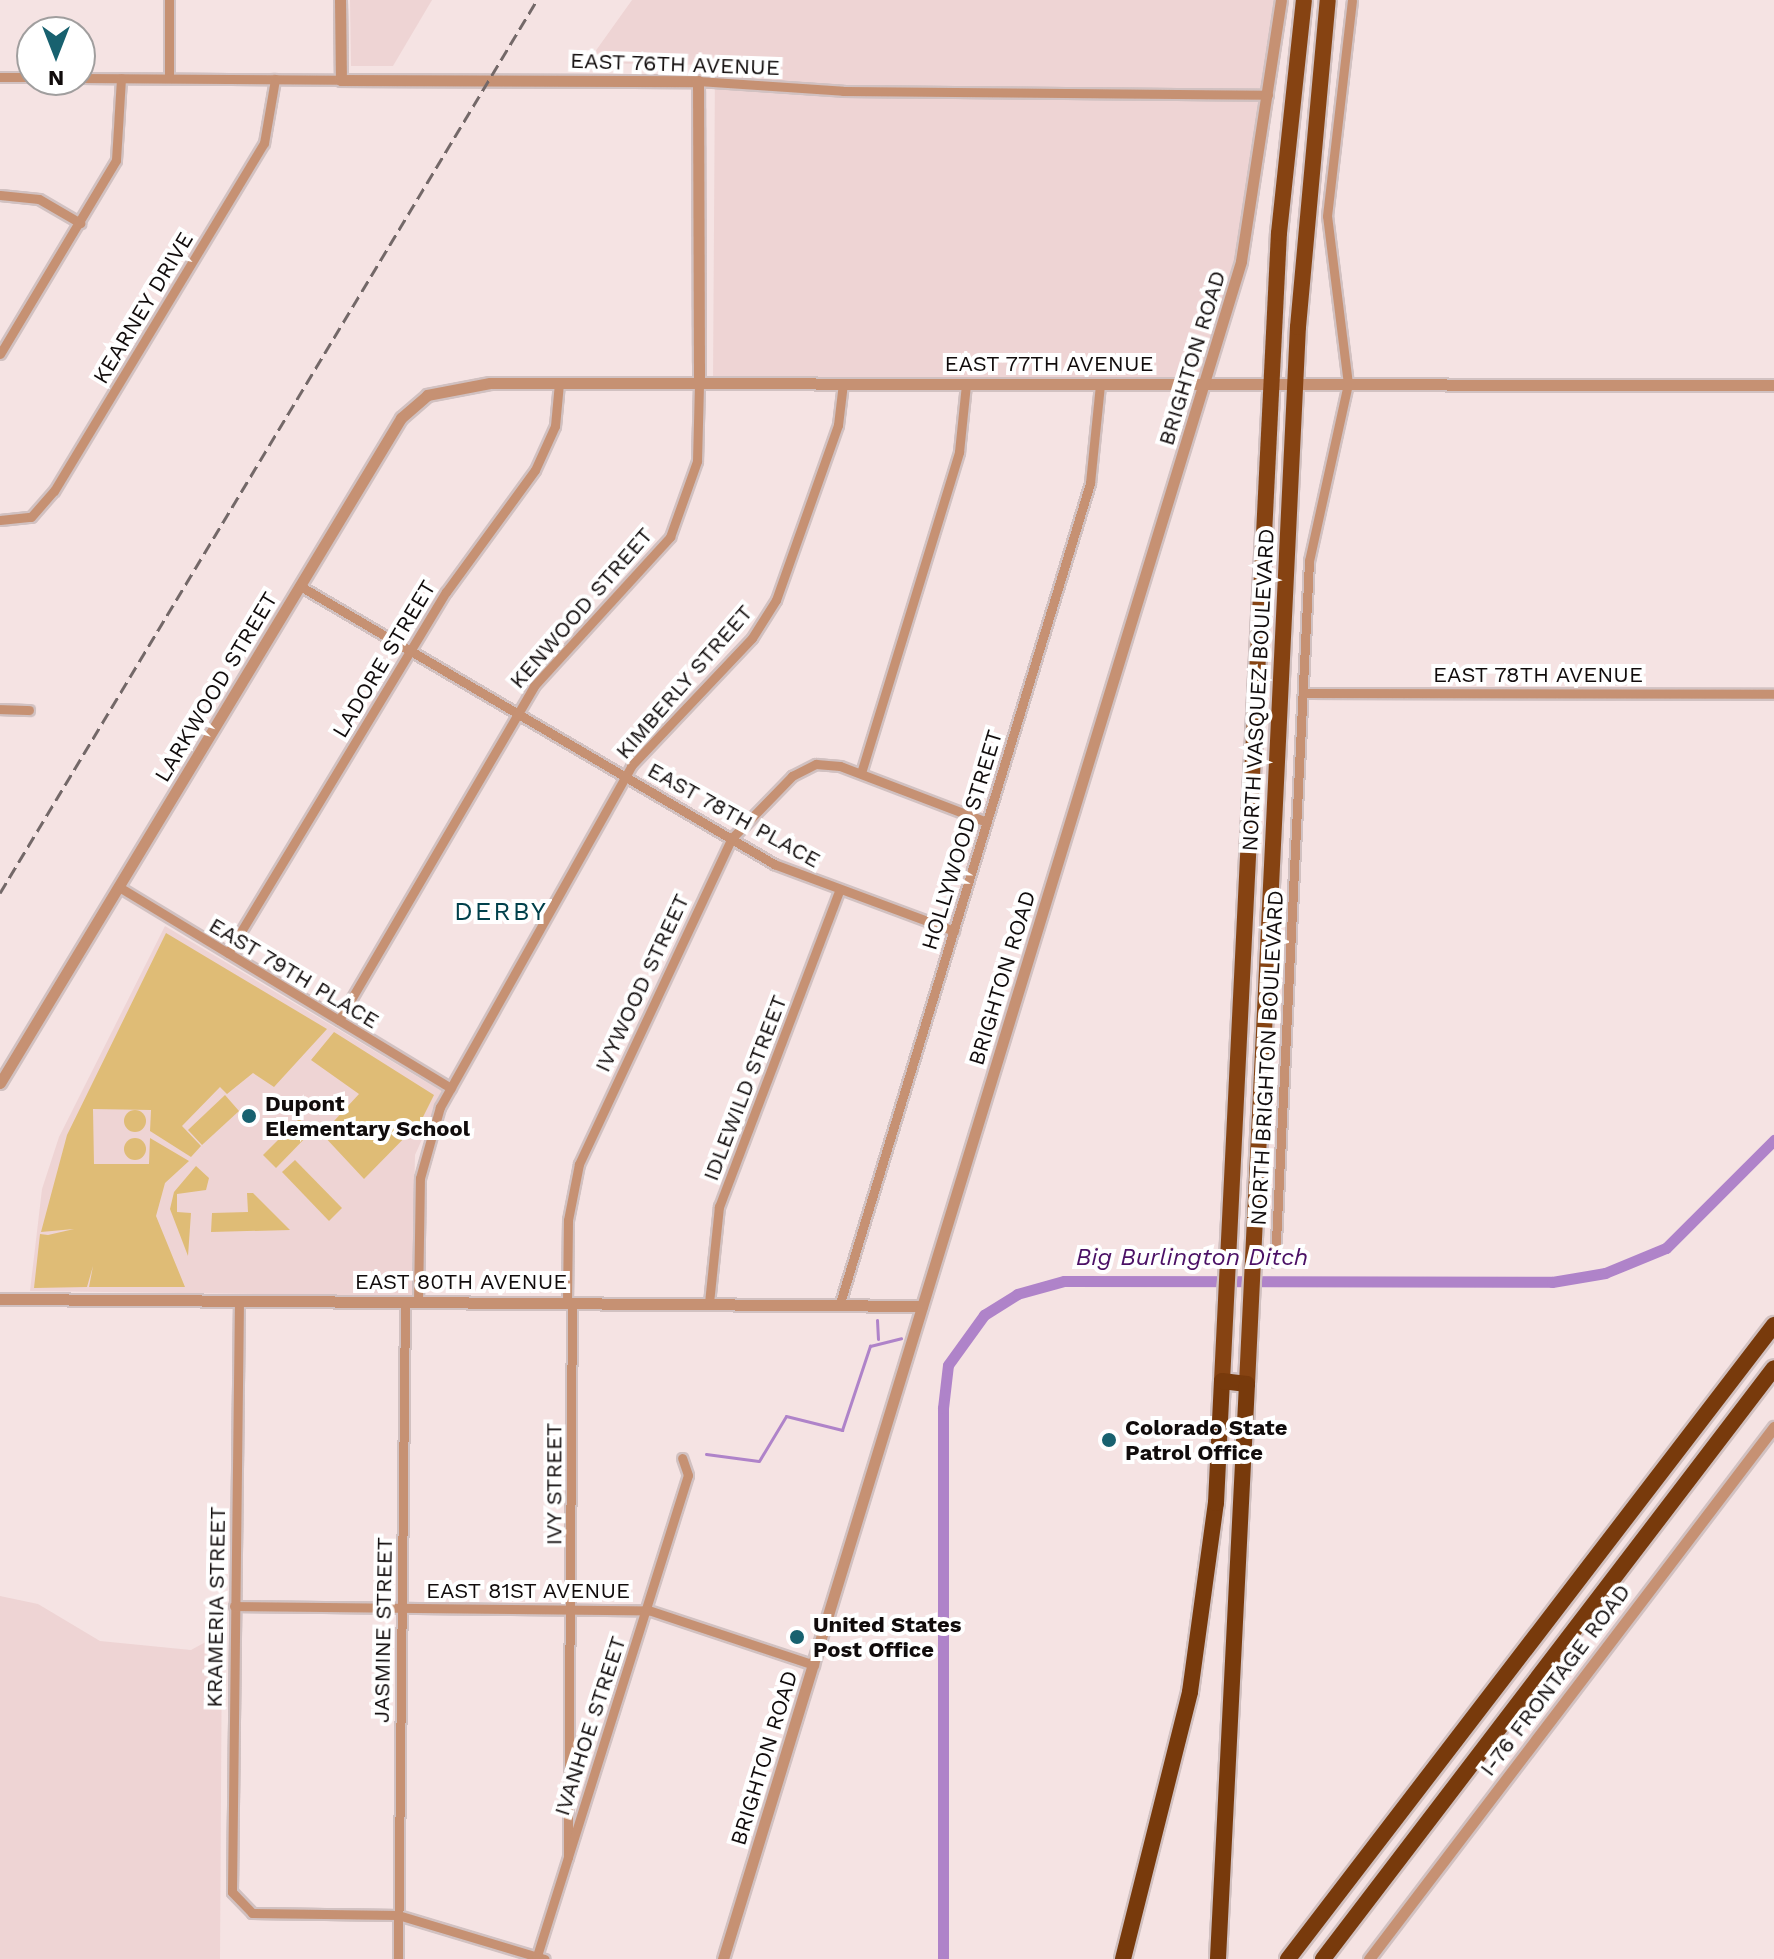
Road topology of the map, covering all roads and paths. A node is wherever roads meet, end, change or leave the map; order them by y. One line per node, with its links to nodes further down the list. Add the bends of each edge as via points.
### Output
1 (169, 0): 9 (street)
2 (340, 0): 11 (street)
3 (1281, 0): 13 (street, BRIGHTON ROAD)
4 (1304, 0): 24 (highway, NORTH VASQUEZ BOULEVARD, via 1283,167)
5 (1328, 0): 25 (highway, NORTH VASQUEZ BOULEVARD, via 1310,139)
6 (1352, 0): 26 (street, NORTH BRIGHTON BOULEVARD, via 1327,228)
7 (96, 78): 8 (street, EAST 76TH AVENUE)
8 (121, 78): 9 (street, EAST 76TH AVENUE); 15 (street, via 116,160)
9 (169, 78): 10 (street, EAST 76TH AVENUE)
10 (275, 79): 11 (street, EAST 76TH AVENUE); 28 (street, KEARNEY DRIVE, via 264,143 54,491 34,515)
11 (341, 80): 12 (street, EAST 76TH AVENUE)
12 (698, 81): 13 (street, EAST 76TH AVENUE, via 857,91); 19 (street, KENWOOD STREET)
13 (1268, 95): 23 (street, BRIGHTON ROAD, via 1246,242)
14 (0, 195): 15 (street, via 39,199)
15 (80, 223): 16 (street)
16 (0, 354)
17 (516, 383): 18 (street, EAST 77TH AVENUE); 29 (street, LARKWOOD STREET, via 469,384 410,406)
18 (559, 383): 19 (street, EAST 77TH AVENUE); 30 (street, LADORE STREET, via 545,451)
19 (699, 383): 20 (street, EAST 77TH AVENUE); 35 (street, KENWOOD STREET, via 697,461 670,537 543,674)
20 (843, 383): 21 (street, EAST 77TH AVENUE); 37 (street, KIMBERLY STREET, via 838,425 776,600 752,638)
21 (966, 384): 22 (street, EAST 77TH AVENUE); 36 (street, via 959,452)
22 (1100, 384): 23 (street, EAST 77TH AVENUE); 38 (street, HOLLYWOOD STREET, via 1090,483)
23 (1206, 384): 24 (street, EAST 77TH AVENUE); 54 (street, BRIGHTON ROAD)
24 (1271, 384): 25 (street, EAST 77TH AVENUE); 57 (highway, NORTH VASQUEZ BOULEVARD)
25 (1296, 384): 26 (street, EAST 77TH AVENUE); 58 (highway, NORTH VASQUEZ BOULEVARD)
26 (1348, 384): 27 (street, EAST 77TH AVENUE); 31 (street, NORTH BRIGHTON BOULEVARD, via 1311,541)
27 (1774, 385)
28 (0, 520)
29 (300, 586): 30 (street, EAST 78TH PLACE); 40 (street, LARKWOOD STREET)
30 (411, 649): 35 (street, EAST 78TH PLACE); 43 (street, LADORE STREET)
31 (1303, 693): 32 (street, EAST 78TH AVENUE); 47 (street, NORTH BRIGHTON BOULEVARD)
32 (1774, 694)
33 (0, 709): 34 (street)
34 (29, 710)
35 (519, 711): 37 (street, EAST 78TH PLACE); 44 (street, KENWOOD STREET)
36 (861, 773): 38 (street, IVYWOOD STREET); 39 (street, IVYWOOD STREET, via 807,767)
37 (626, 775): 39 (street, EAST 78TH PLACE); 46 (street, KIMBERLY STREET)
38 (987, 822): 42 (street, HOLLYWOOD STREET)
39 (731, 839): 41 (street, EAST 78TH PLACE); 51 (street, IVYWOOD STREET, via 579,1164 568,1220)
40 (119, 887): 43 (street, EAST 79TH PLACE); 45 (street, LARKWOOD STREET)
41 (839, 891): 42 (street, EAST 78TH PLACE); 52 (street, IDLEWILD STREET, via 719,1207)
42 (954, 931): 53 (street, HOLLYWOOD STREET)
43 (228, 953): 44 (street, EAST 79TH PLACE)
44 (339, 1020): 46 (street, EAST 79TH PLACE)
45 (0, 1083)
46 (451, 1088): 50 (street, KIMBERLY STREET, via 422,1156)
47 (1275, 1262)
48 (0, 1299): 49 (street, EAST 80TH AVENUE)
49 (239, 1300): 50 (street, EAST 80TH AVENUE); 61 (street, KRAMERIA STREET)
50 (411, 1302): 51 (street, EAST 80TH AVENUE); 62 (street, JASMINE STREET)
51 (570, 1302): 52 (street, EAST 80TH AVENUE); 63 (street, IVY STREET)
52 (709, 1303): 53 (street, EAST 80TH AVENUE)
53 (840, 1303): 54 (street, EAST 80TH AVENUE)
54 (922, 1306): 65 (street, BRIGHTON ROAD)
55 (1774, 1325): 73 (highway)
56 (1774, 1368): 74 (highway)
57 (1222, 1381): 58 (highway); 71 (highway, via 1216,1503 1190,1692)
58 (1247, 1384): 72 (highway)
59 (1774, 1427): 75 (street, I-76 FRONTAGE ROAD)
60 (682, 1458): 64 (street, IVANHOE STREET, via 688,1475)
61 (234, 1606): 62 (street, EAST 81ST AVENUE); 67 (street, KRAMERIA STREET, via 230,1880 245,1909)
62 (402, 1608): 63 (street, EAST 81ST AVENUE); 67 (street, JASMINE STREET)
63 (571, 1608): 64 (street, EAST 81ST AVENUE); 66 (street, IVY STREET)
64 (648, 1610): 65 (street, EAST 81ST AVENUE); 66 (street, IVANHOE STREET)
65 (814, 1665): 70 (street, BRIGHTON ROAD)
66 (568, 1857): 68 (street, IVANHOE STREET)
67 (398, 1915): 68 (street); 69 (street, JASMINE STREET)
68 (539, 1958)
69 (398, 1959)
70 (723, 1959)
71 (1123, 1959)
72 (1218, 1959)
73 (1288, 1959)
74 (1323, 1959)
75 (1369, 1959)

